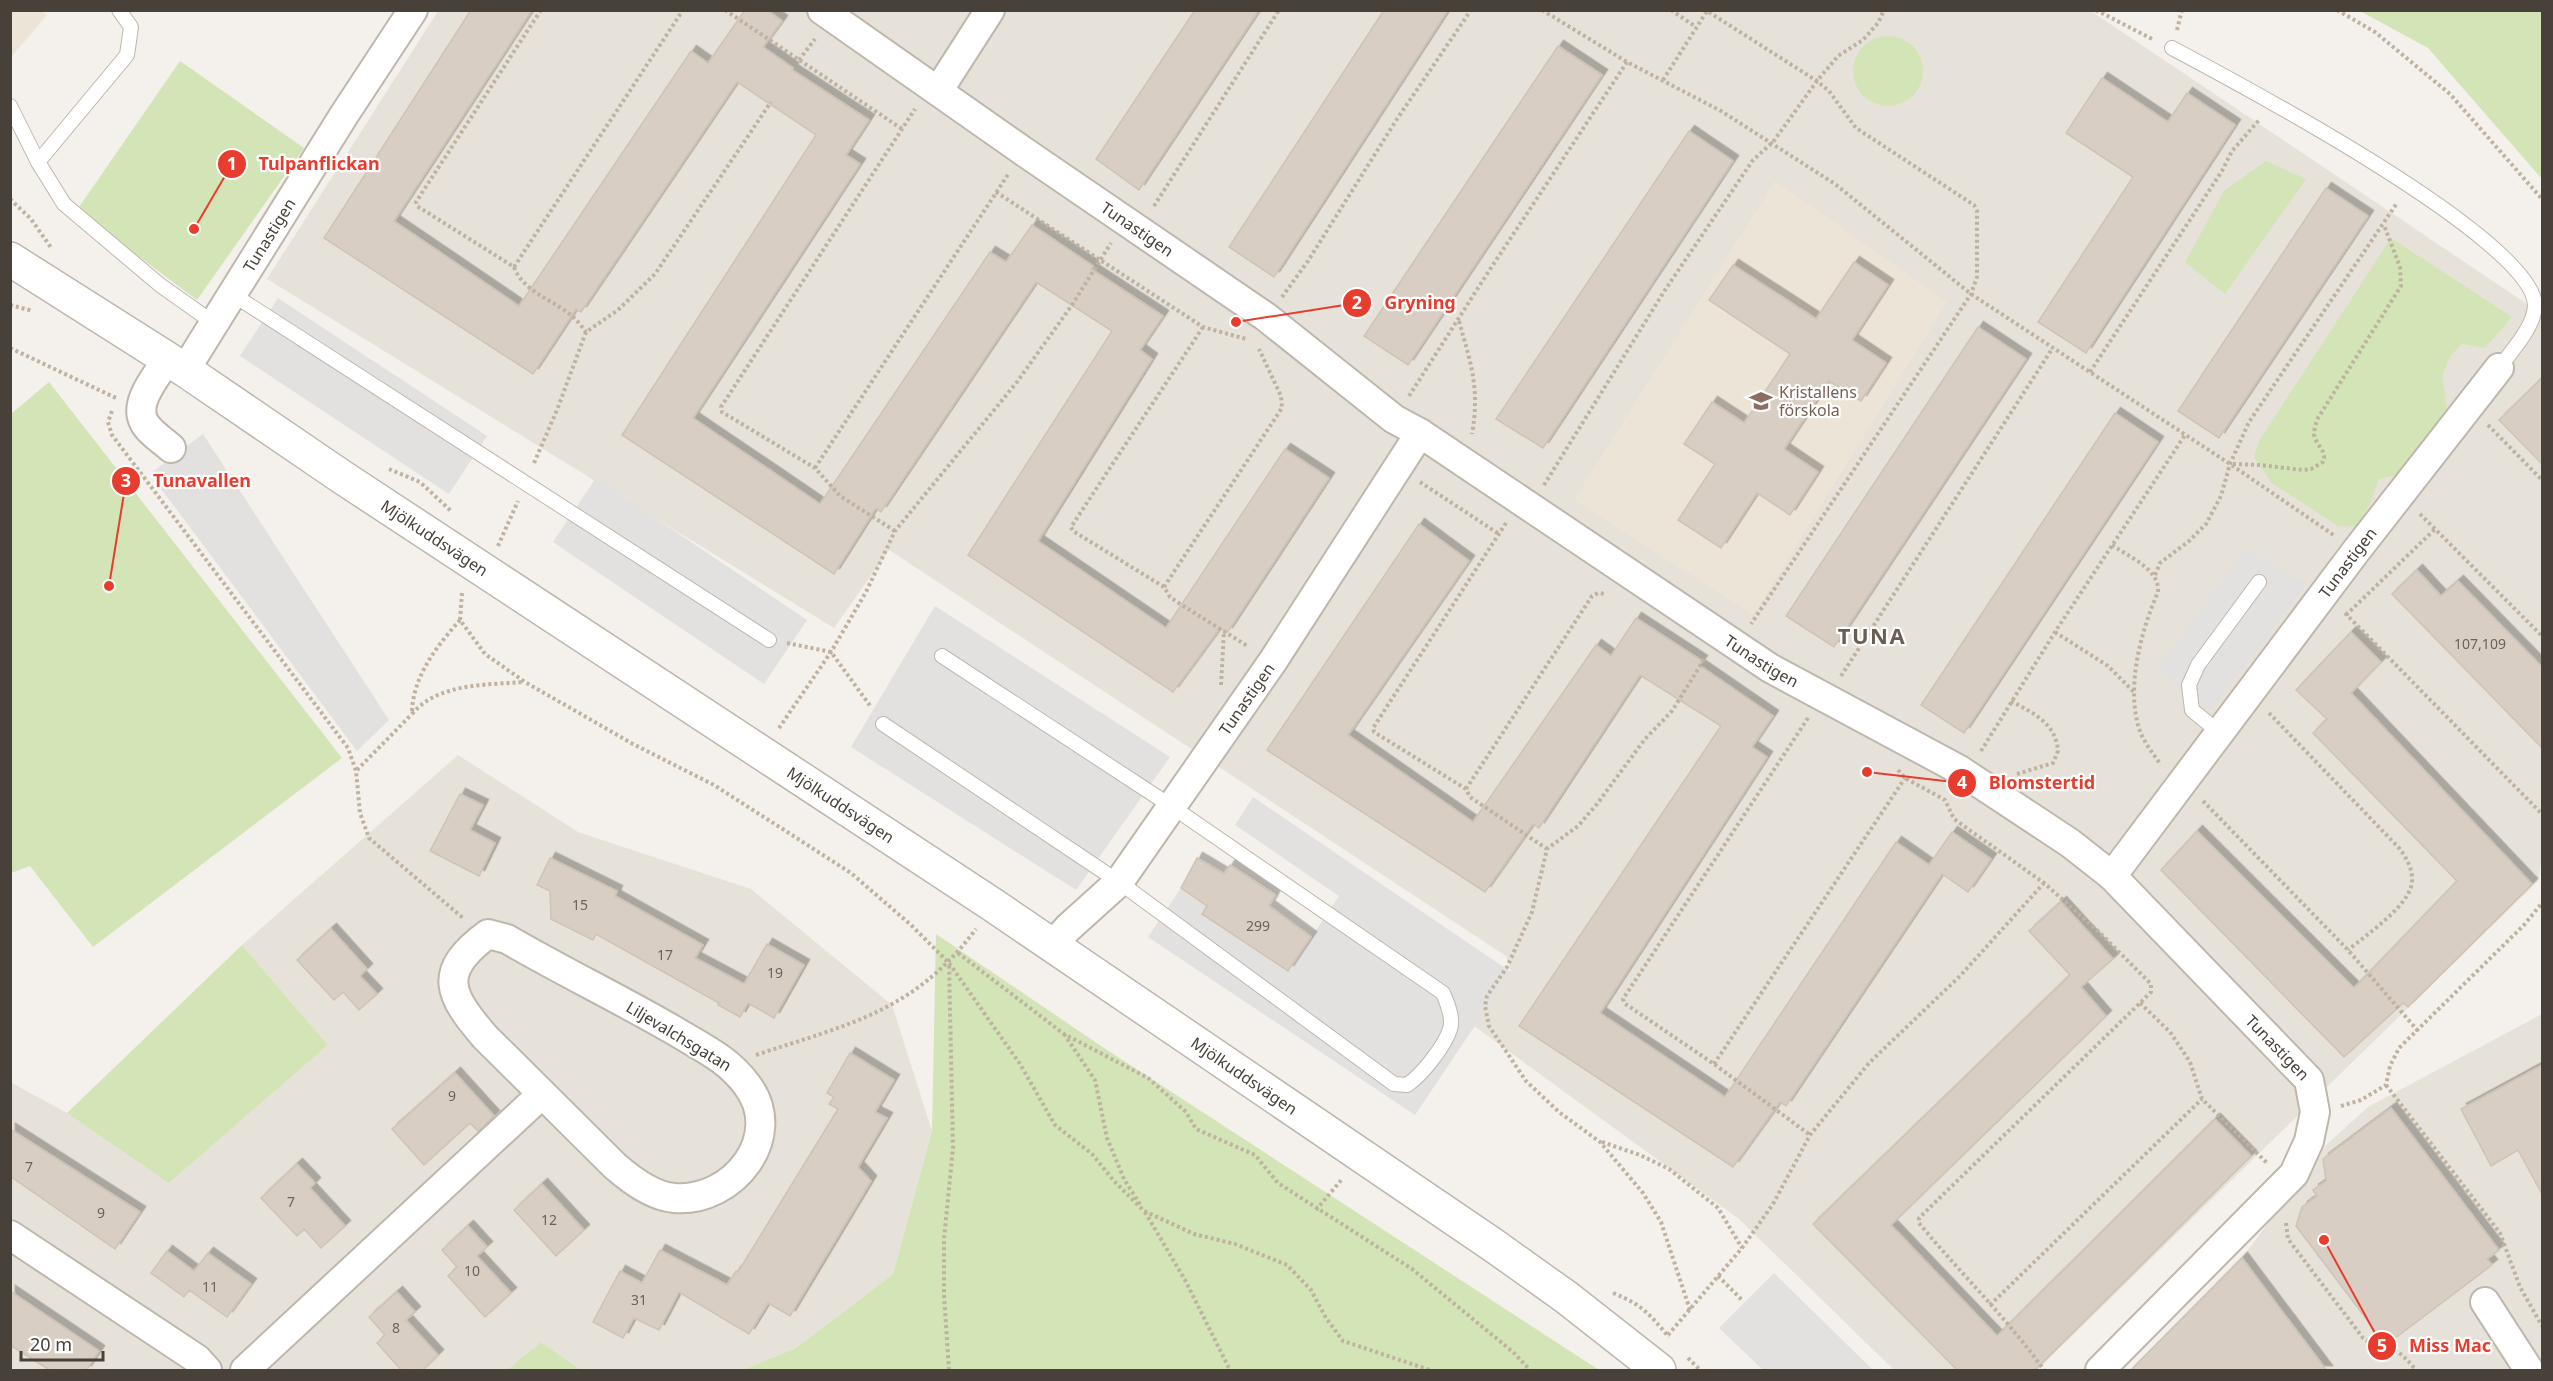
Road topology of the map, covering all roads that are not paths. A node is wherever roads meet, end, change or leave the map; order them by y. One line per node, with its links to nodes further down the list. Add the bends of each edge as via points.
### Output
1 (119, 10): 8 (lane, via 131,27 127,55)
2 (413, 10): 10 (street, Tunastigen)
3 (822, 10): 6 (street, Tunastigen)
4 (990, 10): 6 (street)
5 (2172, 48): 13 (lane, via 2274,103 2408,185 2482,238 2517,270 2535,305 2526,333)
6 (938, 91): 14 (street, Tunastigen, via 1125,226 1266,317 1394,419)
7 (10, 106): 8 (lane)
8 (38, 162): 11 (lane, via 63,204 160,285)
9 (10, 259): 12 (street, Mjölkuddsvägen)
10 (232, 294): 11 (street, Tunastigen); 17 (lane)
11 (215, 324): 12 (street, Tunastigen)
12 (176, 364): 15 (street, Tunastigen, via 147,390 141,410 142,420); 24 (street, Mjölkuddsvägen)
13 (2499, 368): 20 (street, Tunastigen, via 2356,550)
14 (1420, 433): 21 (street, Tunastigen, via 1273,661); 22 (street, Tunastigen, via 1770,668 1958,769 2070,843)
15 (171, 448)
16 (2259, 582): 20 (lane, via 2198,665 2189,685 2192,710)
17 (769, 640)
18 (942, 656): 21 (lane)
19 (883, 724): 23 (lane)
20 (2220, 733): 22 (street, Tunastigen)
21 (1171, 806): 23 (street, Tunastigen); 23 (lane, via 1443,993 1451,1029 1421,1076 1407,1085 1395,1084)
22 (2112, 876): 31 (street, Tunastigen, via 2309,1080 2314,1112 2309,1141 2294,1174)
23 (1119, 882): 24 (street, Tunastigen)
24 (1052, 946): 30 (street, Mjölkuddsvägen, via 1493,1245)
25 (542, 1094): 25 (street, Liljevalchsgatan, via 465,1015 451,985 464,956 488,934 507,939 730,1064 756,1097 759,1117 753,1156 739,1175 722,1188 699,1196 659,1195 632,1181); 29 (street)
26 (10, 1235): 28 (street, via 197,1359)
27 (2485, 1302): 32 (street)
28 (207, 1371)
29 (245, 1371)
30 (1659, 1371)
31 (2100, 1371)
32 (2529, 1371)

